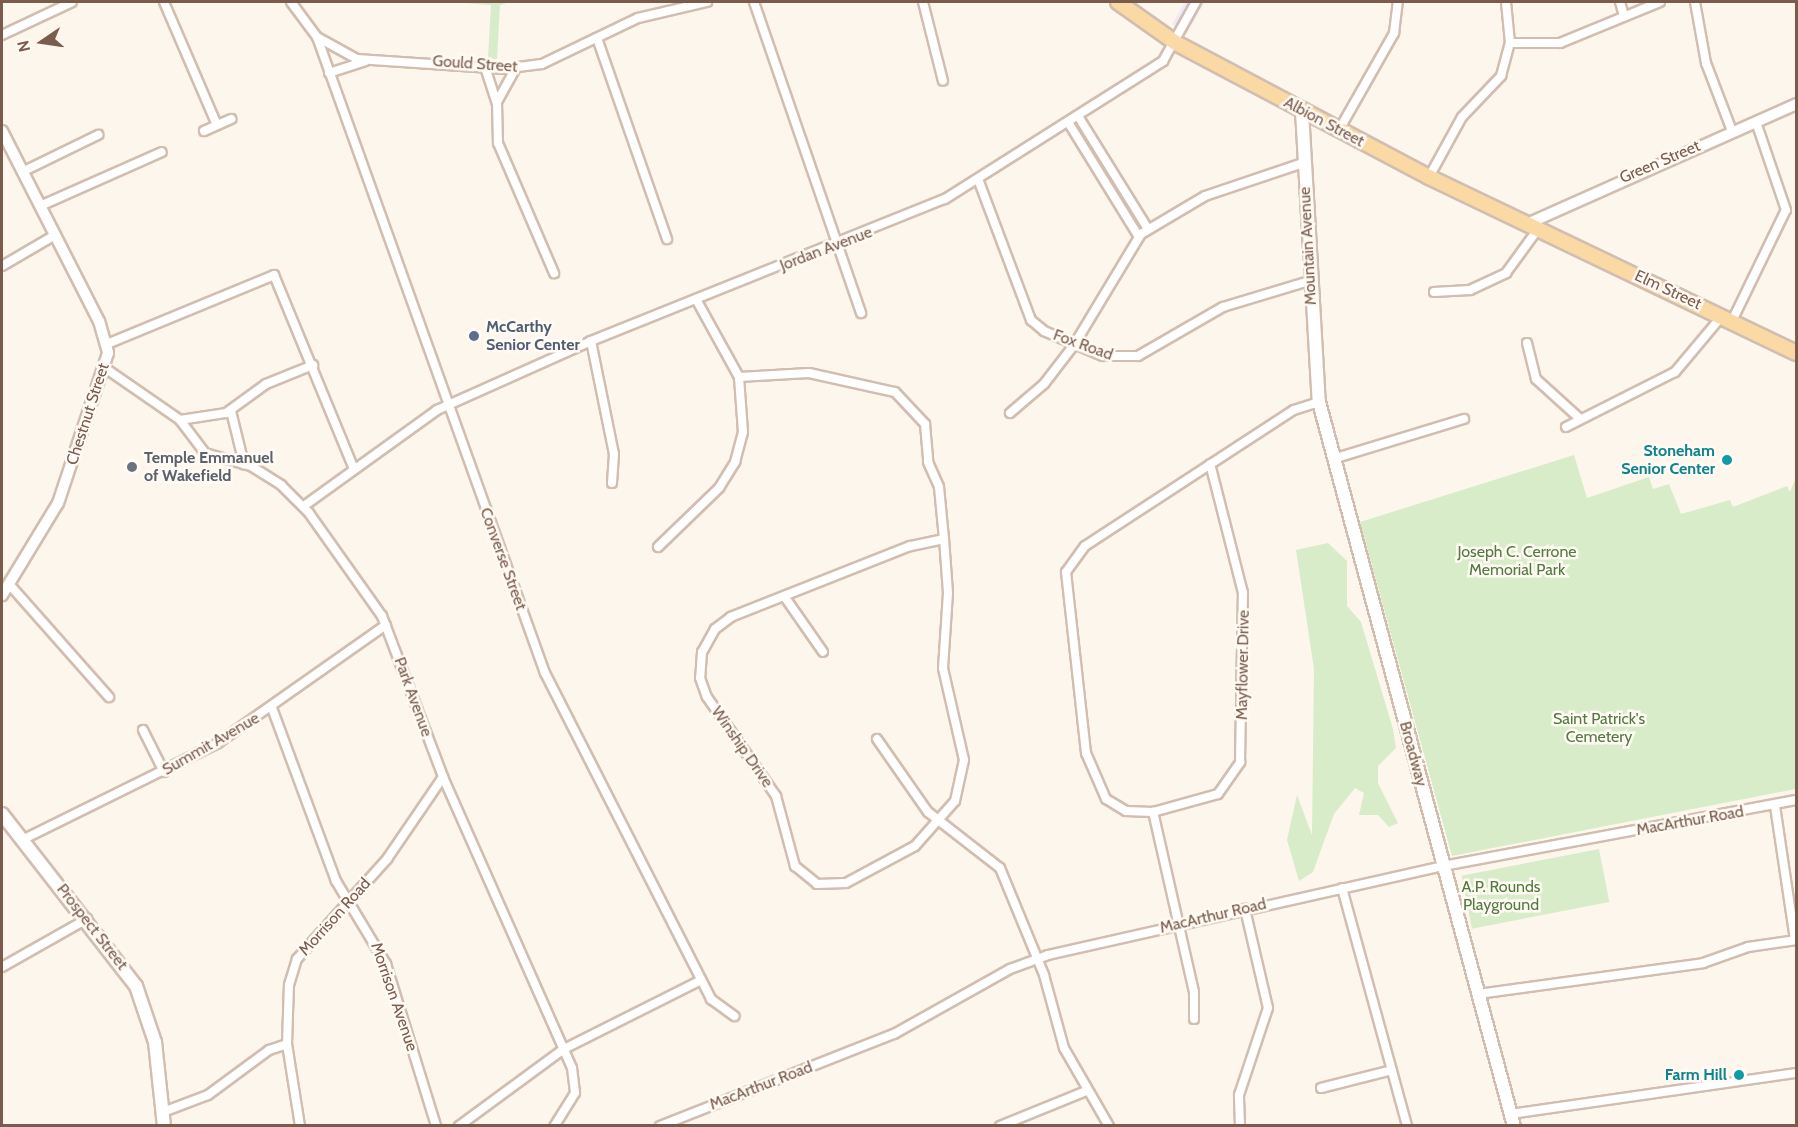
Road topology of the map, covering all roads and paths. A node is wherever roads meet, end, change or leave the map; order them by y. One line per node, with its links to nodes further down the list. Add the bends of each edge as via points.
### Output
1 (72, 2): 15 (street)
2 (164, 2): 32 (street)
3 (291, 2): 16 (street, Gould Street)
4 (706, 2): 17 (street, Gould Street, via 638,18)
5 (754, 2): 49 (street)
6 (923, 2): 24 (street)
7 (1118, 2): 18 (main road, Albion Street)
8 (1196, 2): 18 (street, Jordan Avenue)
9 (1398, 2): 33 (street, via 1394,33)
10 (1506, 2): 19 (street)
11 (1620, 2): 14 (street)
12 (1660, 2): 14 (street)
13 (1695, 2): 36 (street, via 1706,63)
14 (1624, 16): 19 (street, via 1560,43)
15 (2, 35)
16 (317, 37): 20 (street, Gould Street); 23 (street, Converse Street)
17 (597, 38): 22 (street, Gould Street, via 551,61); 48 (street)
18 (1176, 43): 27 (main road, Albion Street); 28 (street, Jordan Avenue, via 1161,62)
19 (1510, 43): 41 (street, via 1497,84 1465,113)
20 (365, 60): 21 (street, Gould Street); 23 (street)
21 (485, 66): 22 (street, Gould Street); 25 (street)
22 (516, 68): 25 (street)
23 (329, 73): 67 (street, Converse Street)
24 (944, 81)
25 (497, 103): 51 (street, via 498,143)
26 (1797, 104): 31 (street, Green Street)
27 (1302, 111): 33 (main road, Albion Street); 39 (main road, Mountain Avenue)
28 (1078, 116): 30 (street, Jordan Avenue); 45 (street)
29 (231, 119): 32 (street)
30 (1068, 122): 42 (street, Jordan Avenue); 47 (street)
31 (1756, 122): 36 (street, Green Street); 56 (street, via 1786,210)
32 (217, 125): 35 (street)
33 (1339, 130): 41 (main road, Albion Street)
34 (2, 131): 40 (street, Chestnut Street)
35 (204, 131)
36 (1732, 131): 44 (street, Green Street)
37 (98, 135): 40 (street)
38 (162, 152): 43 (street)
39 (1304, 163): 45 (street, via 1214,192); 52 (main road, Mountain Avenue)
40 (22, 172): 43 (street, Chestnut Street)
41 (1429, 177): 44 (main road, Albion Street)
42 (978, 179): 49 (street, Jordan Avenue, via 920,212); 60 (street, Fox Road, via 1031,320)
43 (40, 206): 46 (street, Chestnut Street)
44 (1532, 227): 53 (street, via 1506,273 1470,290); 56 (main road, Elm Street)
45 (1148, 229): 47 (street)
46 (55, 235): 50 (street); 59 (street, Chestnut Street)
47 (1138, 237): 60 (street)
48 (667, 239)
49 (838, 244): 54 (street, Jordan Avenue); 55 (street)
50 (2, 266)
51 (554, 273)
52 (1309, 281): 60 (street, Fox Road, via 1223,307 1131,358); 65 (main road, Mountain Avenue)
53 (1434, 292)
54 (696, 299): 57 (street, Jordan Avenue); 64 (street)
55 (861, 313)
56 (1727, 319): 61 (main road, Elm Street); 70 (street, via 1671,375)
57 (591, 341): 67 (street, Jordan Avenue); 78 (street, via 614,458)
58 (1527, 343): 70 (street, via 1536,379)
59 (107, 344): 62 (street, via 270,274 280,281); 63 (street, Chestnut Street)
60 (1074, 345): 69 (street, via 1044,384)
61 (1797, 353)
62 (313, 365): 68 (street, via 266,384); 77 (street)
63 (105, 368): 72 (street, Park Avenue); 82 (street, Chestnut Street, via 58,503)
64 (739, 377): 80 (street, Winship Drive, via 787,372 831,376 872,383 903,397 928,431); 81 (street, via 744,416 735,462 709,501)
65 (1316, 381): 66 (main road, Broadway)
66 (1319, 402): 74 (main road, Broadway); 76 (street, via 1294,410)
67 (448, 406): 77 (street, Jordan Avenue); 108 (street, Converse Street, via 545,673)
68 (231, 411): 72 (street); 75 (street)
69 (1010, 413)
70 (1578, 417): 73 (street)
71 (1464, 419): 74 (street)
72 (180, 420): 75 (street, Park Avenue, via 206,453)
73 (1566, 427)
74 (1333, 459): 99 (main road, Broadway)
75 (244, 464): 79 (street, Park Avenue, via 271,477)
76 (1210, 464): 95 (street, Mayflower Drive, via 1243,593 1240,762 1218,794); 95 (street, via 1084,546 1069,563 1065,589 1091,769 1111,803 1131,812)
77 (354, 469): 79 (street, Jordan Avenue)
78 (612, 483)
79 (304, 507): 85 (street, Park Avenue)
80 (944, 539): 84 (street, Winship Drive, via 910,546); 97 (street, Winship Drive, via 948,604 943,668 964,760 955,801)
81 (658, 547)
82 (9, 584): 83 (street, Chestnut Street); 87 (street)
83 (2, 596)
84 (784, 596): 86 (street); 97 (street, Winship Drive, via 720,624 704,646 700,672 707,697 776,796 798,870 822,886 846,884 920,843)
85 (386, 625): 88 (street, Summit Avenue); 92 (street, Park Avenue)
86 (823, 652)
87 (108, 697)
88 (272, 708): 91 (street, Summit Avenue); 101 (street, Morrison Avenue)
89 (143, 730): 91 (street)
90 (877, 739): 97 (street, via 924,807)
91 (164, 772): 98 (street, Summit Avenue)
92 (443, 777): 101 (street, Morrison Road, via 396,846); 113 (street, Park Avenue)
93 (1797, 800): 94 (street, MacArthur Road)
94 (1775, 806): 99 (street, MacArthur Road); 105 (street)
95 (1153, 812): 104 (street)
96 (2, 814): 98 (main road, Prospect Street)
97 (941, 822): 106 (street, via 1000,868)
98 (22, 840): 103 (main road, Prospect Street)
99 (1443, 866): 100 (street, MacArthur Road); 109 (main road, Broadway)
100 (1342, 888): 102 (street, MacArthur Road); 114 (street)
101 (347, 902): 112 (street, Morrison Road, via 294,966); 122 (street, Morrison Avenue, via 386,964)
102 (1245, 909): 104 (street, MacArthur Road); 128 (street, via 1268,1003 1239,1095)
103 (87, 919): 107 (street); 119 (main road, Prospect Street, via 123,965 142,1001 157,1052)
104 (1175, 925): 106 (street, MacArthur Road); 111 (street, via 1194,992)
105 (1796, 940): 109 (street, via 1748,947 1703,963)
106 (1037, 959): 117 (street, via 1064,1048); 125 (street, MacArthur Road, via 894,1034)
107 (2, 967)
108 (701, 980): 110 (street, Converse Street, via 716,1005); 113 (street)
109 (1478, 994): 118 (main road, Broadway)
110 (734, 1016)
111 (1194, 1019)
112 (287, 1044): 119 (street, via 269,1050 208,1095); 121 (street, Morrison Road)
113 (564, 1049): 123 (street); 124 (street, Park Avenue, via 576,1088)
114 (1392, 1070): 116 (street); 129 (street)
115 (1797, 1073): 118 (street)
116 (1321, 1089)
117 (1086, 1091): 120 (street); 127 (street)
118 (1513, 1120)
119 (161, 1122)
120 (1016, 1123): 126 (street)
121 (300, 1125)
122 (436, 1125)
123 (459, 1125)
124 (554, 1125)
125 (660, 1125)
126 (1000, 1125)
127 (1109, 1125)
128 (1240, 1125)
129 (1407, 1125)

